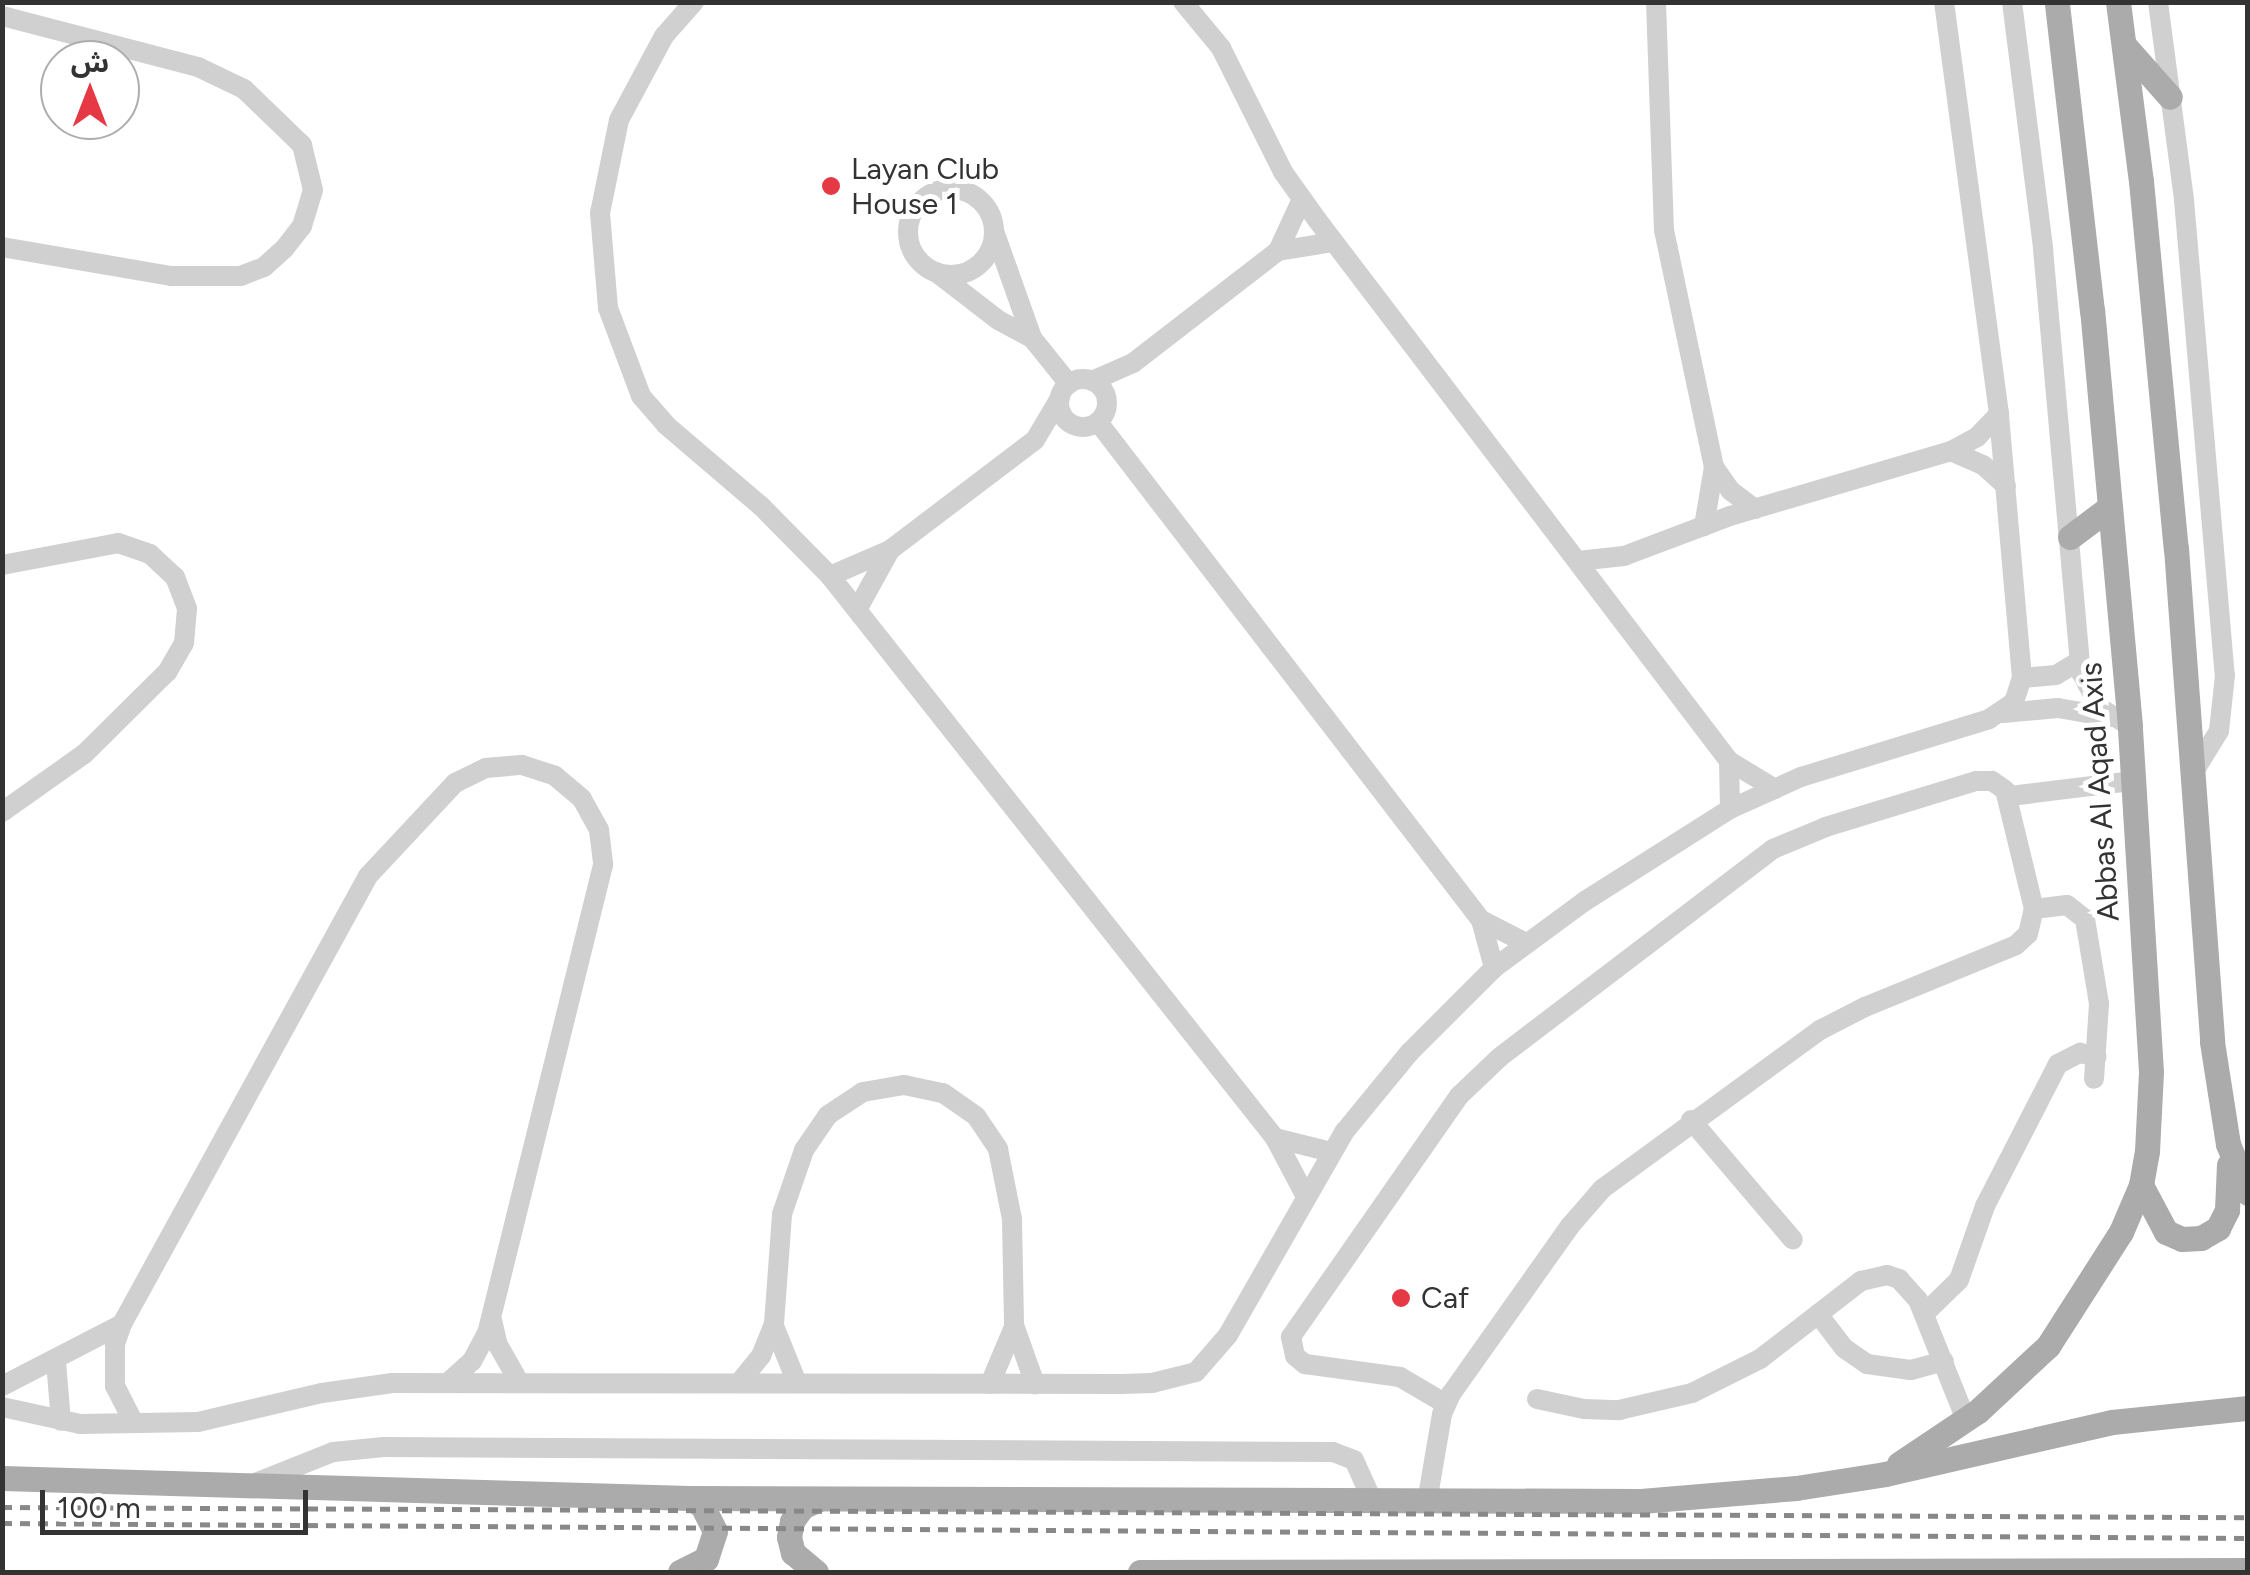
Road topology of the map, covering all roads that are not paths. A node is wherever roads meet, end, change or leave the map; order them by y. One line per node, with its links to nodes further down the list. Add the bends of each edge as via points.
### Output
1 (694, 2): 36 (street, via 664,36 620,120 600,213 608,308 654,411)
2 (1183, 2): 12 (street, via 1221,48 1256,124)
3 (1656, 2): 26 (street, via 1664,230)
4 (1944, 2): 22 (street)
5 (2012, 2): 31 (street, via 2044,249)
6 (2057, 2): 28 (main road, Abbas Al Aqad Axis)
7 (2118, 2): 10 (main road)
8 (2158, 2): 11 (street)
9 (2, 16): 15 (street, via 198,67 244,89 302,144 314,190 302,226 285,248 241,276 171,276)
10 (2123, 44): 11 (main road); 44 (main road, via 2142,181)
11 (2170, 97): 44 (street, via 2226,675 2218,731)
12 (1302, 198): 14 (street); 16 (street)
13 (994, 231): 17 (street, via 989,252 975,268); 17 (street, via 973,195 953,189 923,200 911,218 909,239 917,258); 18 (street)
14 (1333, 242): 16 (street); 34 (street)
15 (2, 247)
16 (1278, 251): 19 (street)
17 (934, 271): 18 (street)
18 (1032, 338): 21 (street)
19 (1134, 362): 20 (street); 23 (street)
20 (1092, 381): 21 (street); 23 (street, via 1104,392)
21 (1064, 391): 23 (street, via 1062,414); 24 (street)
22 (1999, 414): 25 (street); 27 (street)
23 (1095, 419): 24 (street); 51 (street)
24 (1035, 440): 32 (street)
25 (1952, 451): 27 (street, via 1983,465); 29 (street)
26 (1714, 468): 29 (street); 30 (street)
27 (2006, 486): 40 (street)
28 (2110, 507): 31 (main road); 42 (main road, Abbas Al Aqad Axis)
29 (1755, 509): 30 (street)
30 (1704, 526): 33 (street)
31 (2070, 536): 39 (street)
32 (890, 550): 36 (street); 38 (street)
33 (1635, 552): 34 (street); 37 (street, via 1620,570)
34 (1578, 561): 37 (street)
35 (2, 565): 49 (street, via 118,543 150,554 175,577 186,609 184,642 167,672 84,754)
36 (830, 576): 38 (street)
37 (1609, 602): 43 (street)
38 (857, 610): 57 (street)
39 (2079, 661): 40 (street, via 2056,675); 42 (street, via 2091,697)
40 (2022, 678): 41 (street)
41 (2003, 713): 42 (street, via 2058,708); 46 (street)
42 (2120, 722): 45 (main road, Abbas Al Aqad Axis)
43 (1729, 761): 46 (street); 48 (street)
44 (2193, 773): 58 (main road, via 2212,1042)
45 (2133, 782): 47 (street); 60 (main road, Abbas Al Aqad Axis, via 2151,1072)
46 (1775, 789): 48 (street)
47 (2010, 796): 50 (street); 82 (street, via 1999,785 1976,780 1773,850 1500,1057 1459,1096 1290,1338 1306,1364 1400,1377)
48 (1730, 808): 52 (street)
49 (2, 812)
50 (2034, 909): 54 (street, via 2066,905 2086,919 2096,972); 56 (street, via 2032,927 2016,945 1840,1018)
51 (1481, 920): 52 (street); 53 (street)
52 (1526, 943): 53 (street)
53 (1494, 968): 59 (street, via 1410,1052)
54 (2097, 1057): 55 (street); 64 (street, via 2080,1052 2058,1064 1985,1206 1960,1280)
55 (2094, 1078)
56 (1691, 1120): 63 (street); 82 (street, via 1584,1208)
57 (1275, 1138): 59 (street); 62 (street)
58 (2228, 1144): 60 (main road, via 2227,1210 2210,1234 2192,1240 2166,1232); 61 (main road)
59 (1331, 1152): 62 (street)
60 (2141, 1185): 85 (main road, Abbas Al Aqad Axis, via 2095,1278 2048,1346)
61 (2248, 1193)
62 (1306, 1195): 79 (street, via 1228,1335 1196,1372 1152,1383)
63 (1793, 1240)
64 (1925, 1312): 65 (street, via 1899,1279 1853,1274); 71 (street)
65 (1818, 1314): 71 (street, via 1844,1348 1867,1364 1911,1370); 81 (street, via 1750,1365 1665,1401 1602,1410)
66 (491, 1318): 67 (street, via 603,865 599,830 582,799 556,776 522,765 486,768 454,783 368,876); 74 (street, via 481,1348); 75 (street)
67 (122, 1324): 70 (street); 73 (street)
68 (774, 1324): 69 (street, via 782,1214 804,1150 828,1115 862,1092 904,1085 943,1094 976,1116 998,1149 1012,1219); 76 (street, via 761,1356); 77 (street)
69 (1014, 1325): 78 (street); 79 (street)
70 (78, 1350): 72 (street); 73 (street)
71 (1944, 1361): 85 (street)
72 (56, 1362): 80 (street); 86 (street)
73 (112, 1364): 87 (street)
74 (449, 1382): 75 (street); 87 (street, via 357,1387 198,1422)
75 (518, 1382): 76 (street)
76 (739, 1383): 77 (street)
77 (797, 1383): 78 (street)
78 (990, 1384): 79 (street)
79 (1035, 1384)
80 (2, 1386)
81 (1536, 1398)
82 (1446, 1404): 94 (street)
83 (2, 1407): 86 (street)
84 (2248, 1408): 88 (main road, via 2112,1422)
85 (1966, 1420): 88 (main road, Abbas Al Aqad Axis)
86 (60, 1421): 87 (street)
87 (134, 1423)
88 (1885, 1474): 94 (main road, via 1681,1498)
89 (2, 1478): 90 (main road)
90 (256, 1483): 91 (main road); 93 (street, via 332,1452 384,1447 1333,1452 1354,1460)
91 (689, 1498): 92 (main road); 97 (main road, via 702,1506 715,1532 706,1559)
92 (817, 1500): 93 (main road); 99 (main road, via 802,1507 789,1536 793,1553)
93 (1372, 1502): 94 (main road)
94 (1427, 1502)
95 (2248, 1570): 102 (main road)
96 (654, 1572): 97 (main road)
97 (680, 1572): 98 (main road)
98 (716, 1572)
99 (816, 1572)
100 (1140, 1572): 101 (main road)
101 (1404, 1572): 102 (main road)
102 (1727, 1572)

